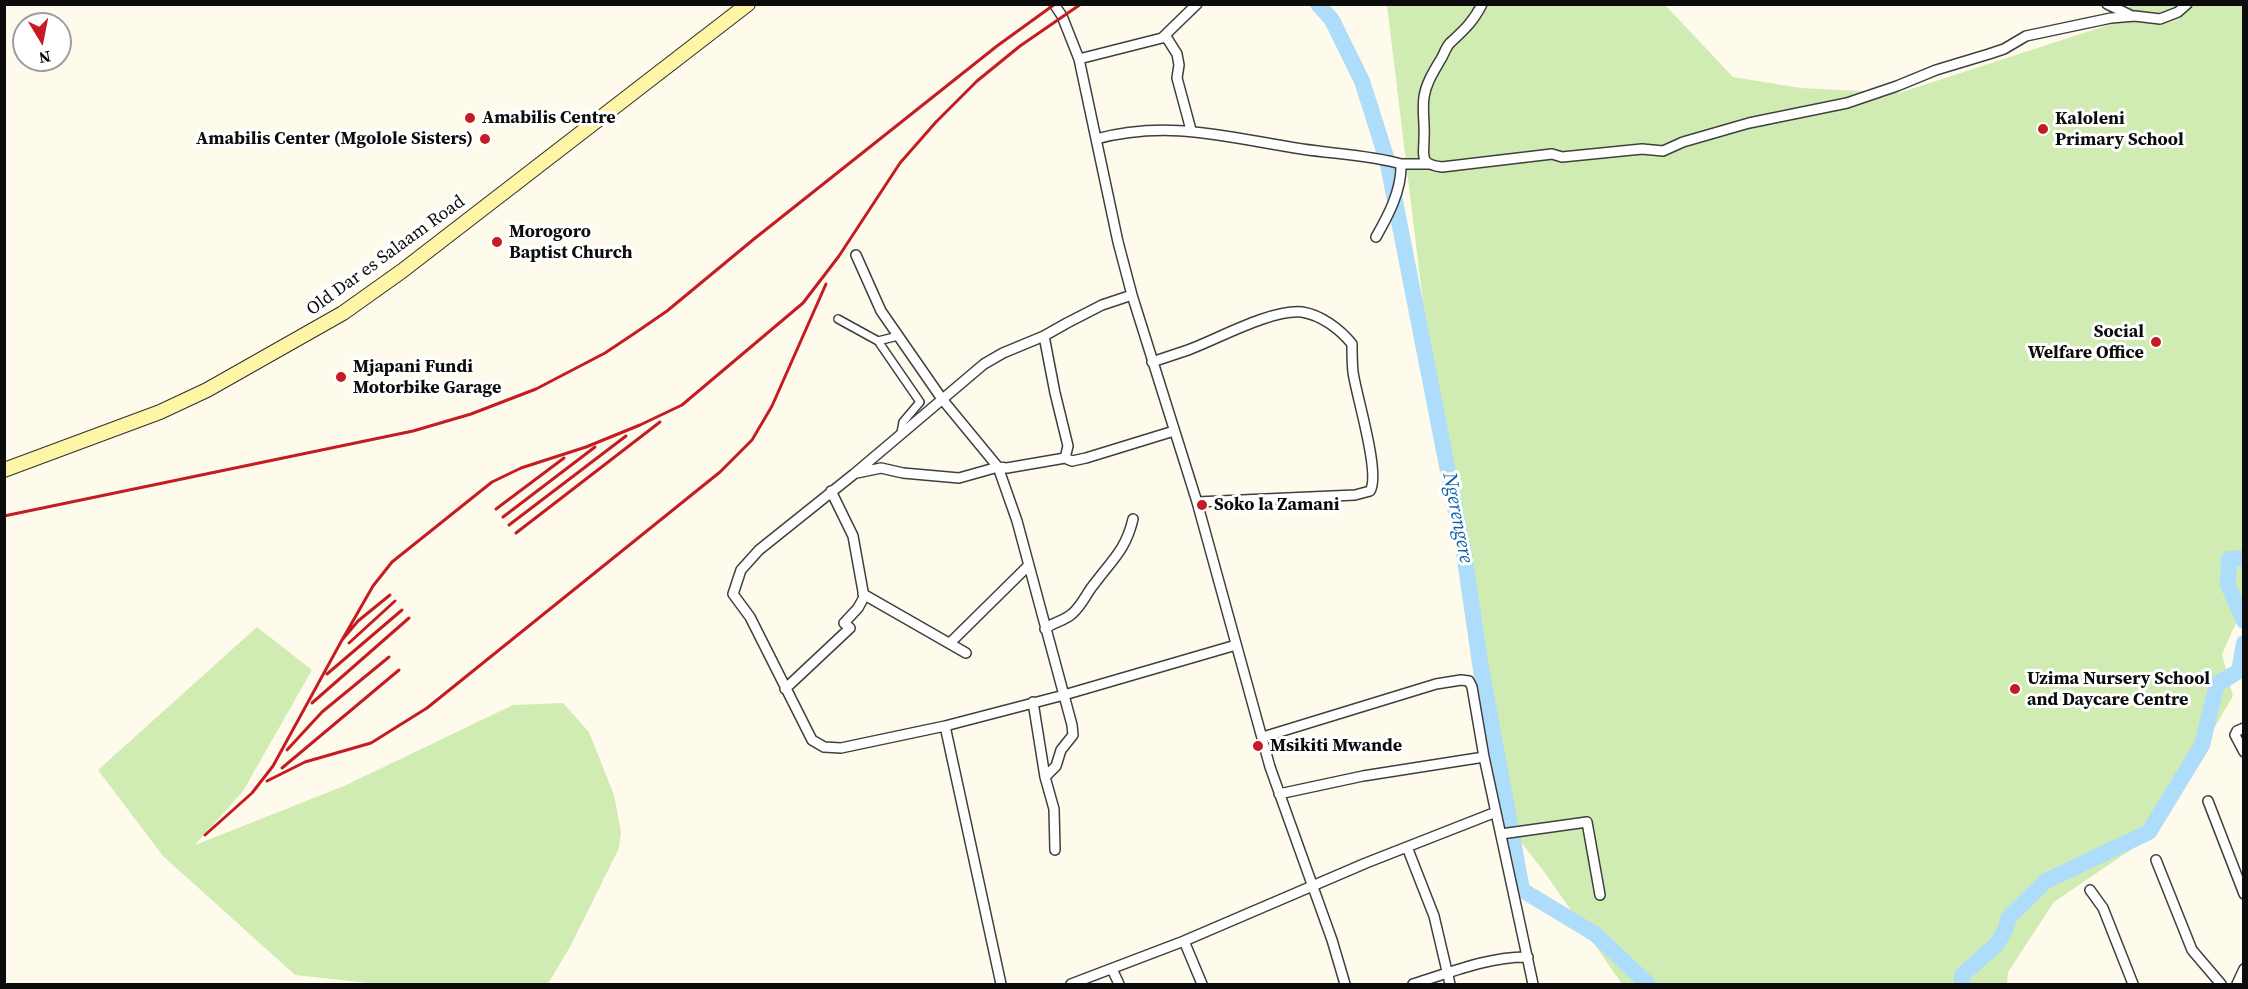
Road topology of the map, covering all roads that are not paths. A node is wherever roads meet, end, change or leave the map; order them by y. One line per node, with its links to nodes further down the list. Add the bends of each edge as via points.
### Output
1 (748, 4): 30 (main road, Old Dar es Salaam Road, via 343,313 207,390 160,412)
2 (1054, 4): 10 (street)
3 (1197, 4): 9 (street)
4 (1482, 4): 14 (street, via 1474,20 1449,44 1429,82 1424,100 1423,152)
5 (2107, 4): 8 (street)
6 (2187, 4): 7 (street)
7 (2178, 8): 8 (street, via 2160,19)
8 (2135, 16): 14 (street, via 2026,36 2004,49 1847,103 1749,123 1663,151 1642,149 1562,157 1552,153 1442,166)
9 (1165, 35): 10 (street); 11 (street, via 1177,54 1177,78)
10 (1079, 60): 12 (street)
11 (1191, 130): 12 (street, via 1150,130); 13 (street)
12 (1096, 139): 17 (street)
13 (1401, 164): 14 (street); 15 (street, via 1393,207)
14 (1429, 164)
15 (1376, 237)
16 (856, 255): 19 (street, via 881,311)
17 (1132, 295): 20 (street); 22 (street)
18 (838, 319): 21 (street)
19 (898, 336): 21 (street); 23 (street)
20 (1044, 336): 23 (street, via 984,364); 28 (street, via 1068,446)
21 (878, 341): 24 (street)
22 (1152, 362): 26 (street); 33 (street, via 1293,312 1323,320 1352,344 1373,482 1370,491 1355,495)
23 (942, 399): 25 (street); 29 (street)
24 (920, 402): 25 (street); 27 (street, via 903,422)
25 (927, 412): 27 (street)
26 (1174, 431): 28 (street, via 1090,457 1072,461); 33 (street)
27 (901, 433): 31 (street)
28 (1065, 458): 29 (street)
29 (999, 467): 31 (street, via 959,478 881,468); 35 (street)
30 (4, 470)
31 (855, 474): 32 (street)
32 (831, 491): 36 (street, via 853,536); 41 (street, via 751,557 741,570 733,594 750,616)
33 (1197, 502): 39 (street)
34 (1134, 519): 37 (street, via 1128,540 1079,607 1071,616)
35 (1028, 566): 37 (street); 38 (street)
36 (863, 594): 38 (street); 41 (street, via 858,608 844,622 850,628)
37 (1045, 629): 42 (street)
38 (950, 643): 40 (street)
39 (1236, 645): 42 (street); 46 (street)
40 (966, 653)
41 (785, 689): 44 (street, via 812,740 824,747 841,748)
42 (1064, 695): 43 (street); 49 (street, via 1073,735 1061,750 1056,766)
43 (1033, 702): 44 (street); 49 (street)
44 (945, 726): 66 (street)
45 (2244, 728): 47 (street, via 2235,735)
46 (1263, 737): 48 (street, via 1436,684 1461,680 1469,681 1472,687); 50 (street)
47 (2244, 752)
48 (1485, 757): 50 (street); 52 (street)
49 (1045, 777): 55 (street, via 1054,809)
50 (1279, 794): 57 (street)
51 (2208, 801): 59 (street)
52 (1496, 812): 53 (street); 54 (street)
53 (1501, 834): 60 (street, via 1587,822); 62 (street)
54 (1407, 846): 57 (street); 65 (street, via 1434,916)
55 (1056, 850)
56 (2156, 860): 75 (street, via 2192,950)
57 (1313, 886): 61 (street); 70 (street)
58 (2090, 890): 74 (street, via 2103,908)
59 (2244, 894)
60 (1600, 895)
61 (1184, 940): 63 (street); 69 (street)
62 (1528, 957): 65 (street); 73 (street)
63 (1112, 969): 67 (street); 68 (street)
64 (2244, 969): 76 (street)
65 (1448, 973): 71 (street); 72 (street)
66 (1001, 984)
67 (1071, 984)
68 (1119, 984)
69 (1202, 984)
70 (1344, 984)
71 (1413, 984)
72 (1450, 984)
73 (1533, 984)
74 (2133, 984)
75 (2221, 984)
76 (2237, 984)

